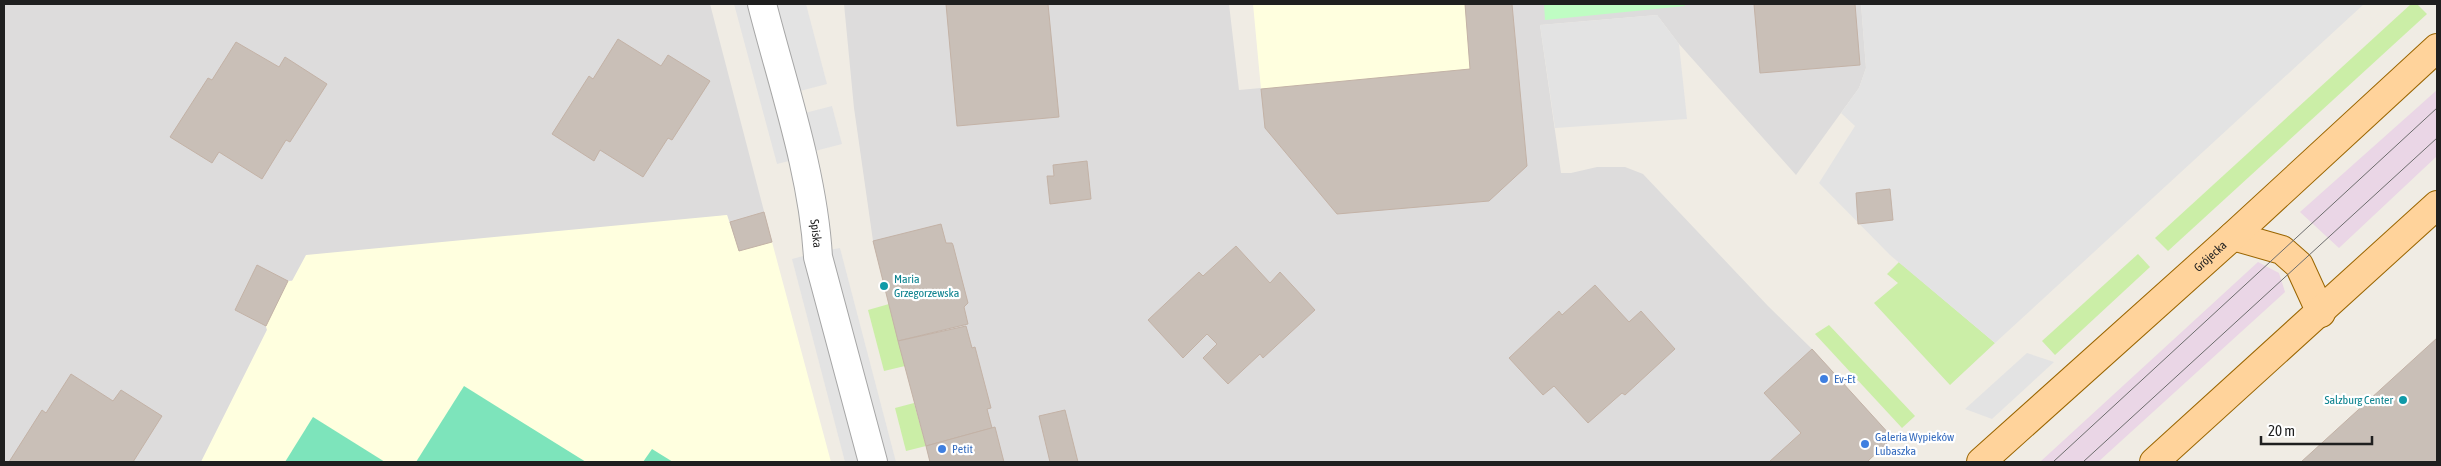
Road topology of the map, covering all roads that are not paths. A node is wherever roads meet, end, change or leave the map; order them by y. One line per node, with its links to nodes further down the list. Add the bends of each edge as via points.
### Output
1 (762, 4): 6 (street, Spiska, via 809,184 818,256)
2 (2437, 48): 4 (main road, Grójecka)
3 (2437, 205): 5 (main road)
4 (2233, 236): 5 (main road, via 2282,250 2299,265); 7 (main road, Grójecka)
5 (2321, 313): 8 (main road)
6 (873, 462)
7 (1981, 462)
8 (2154, 462)

